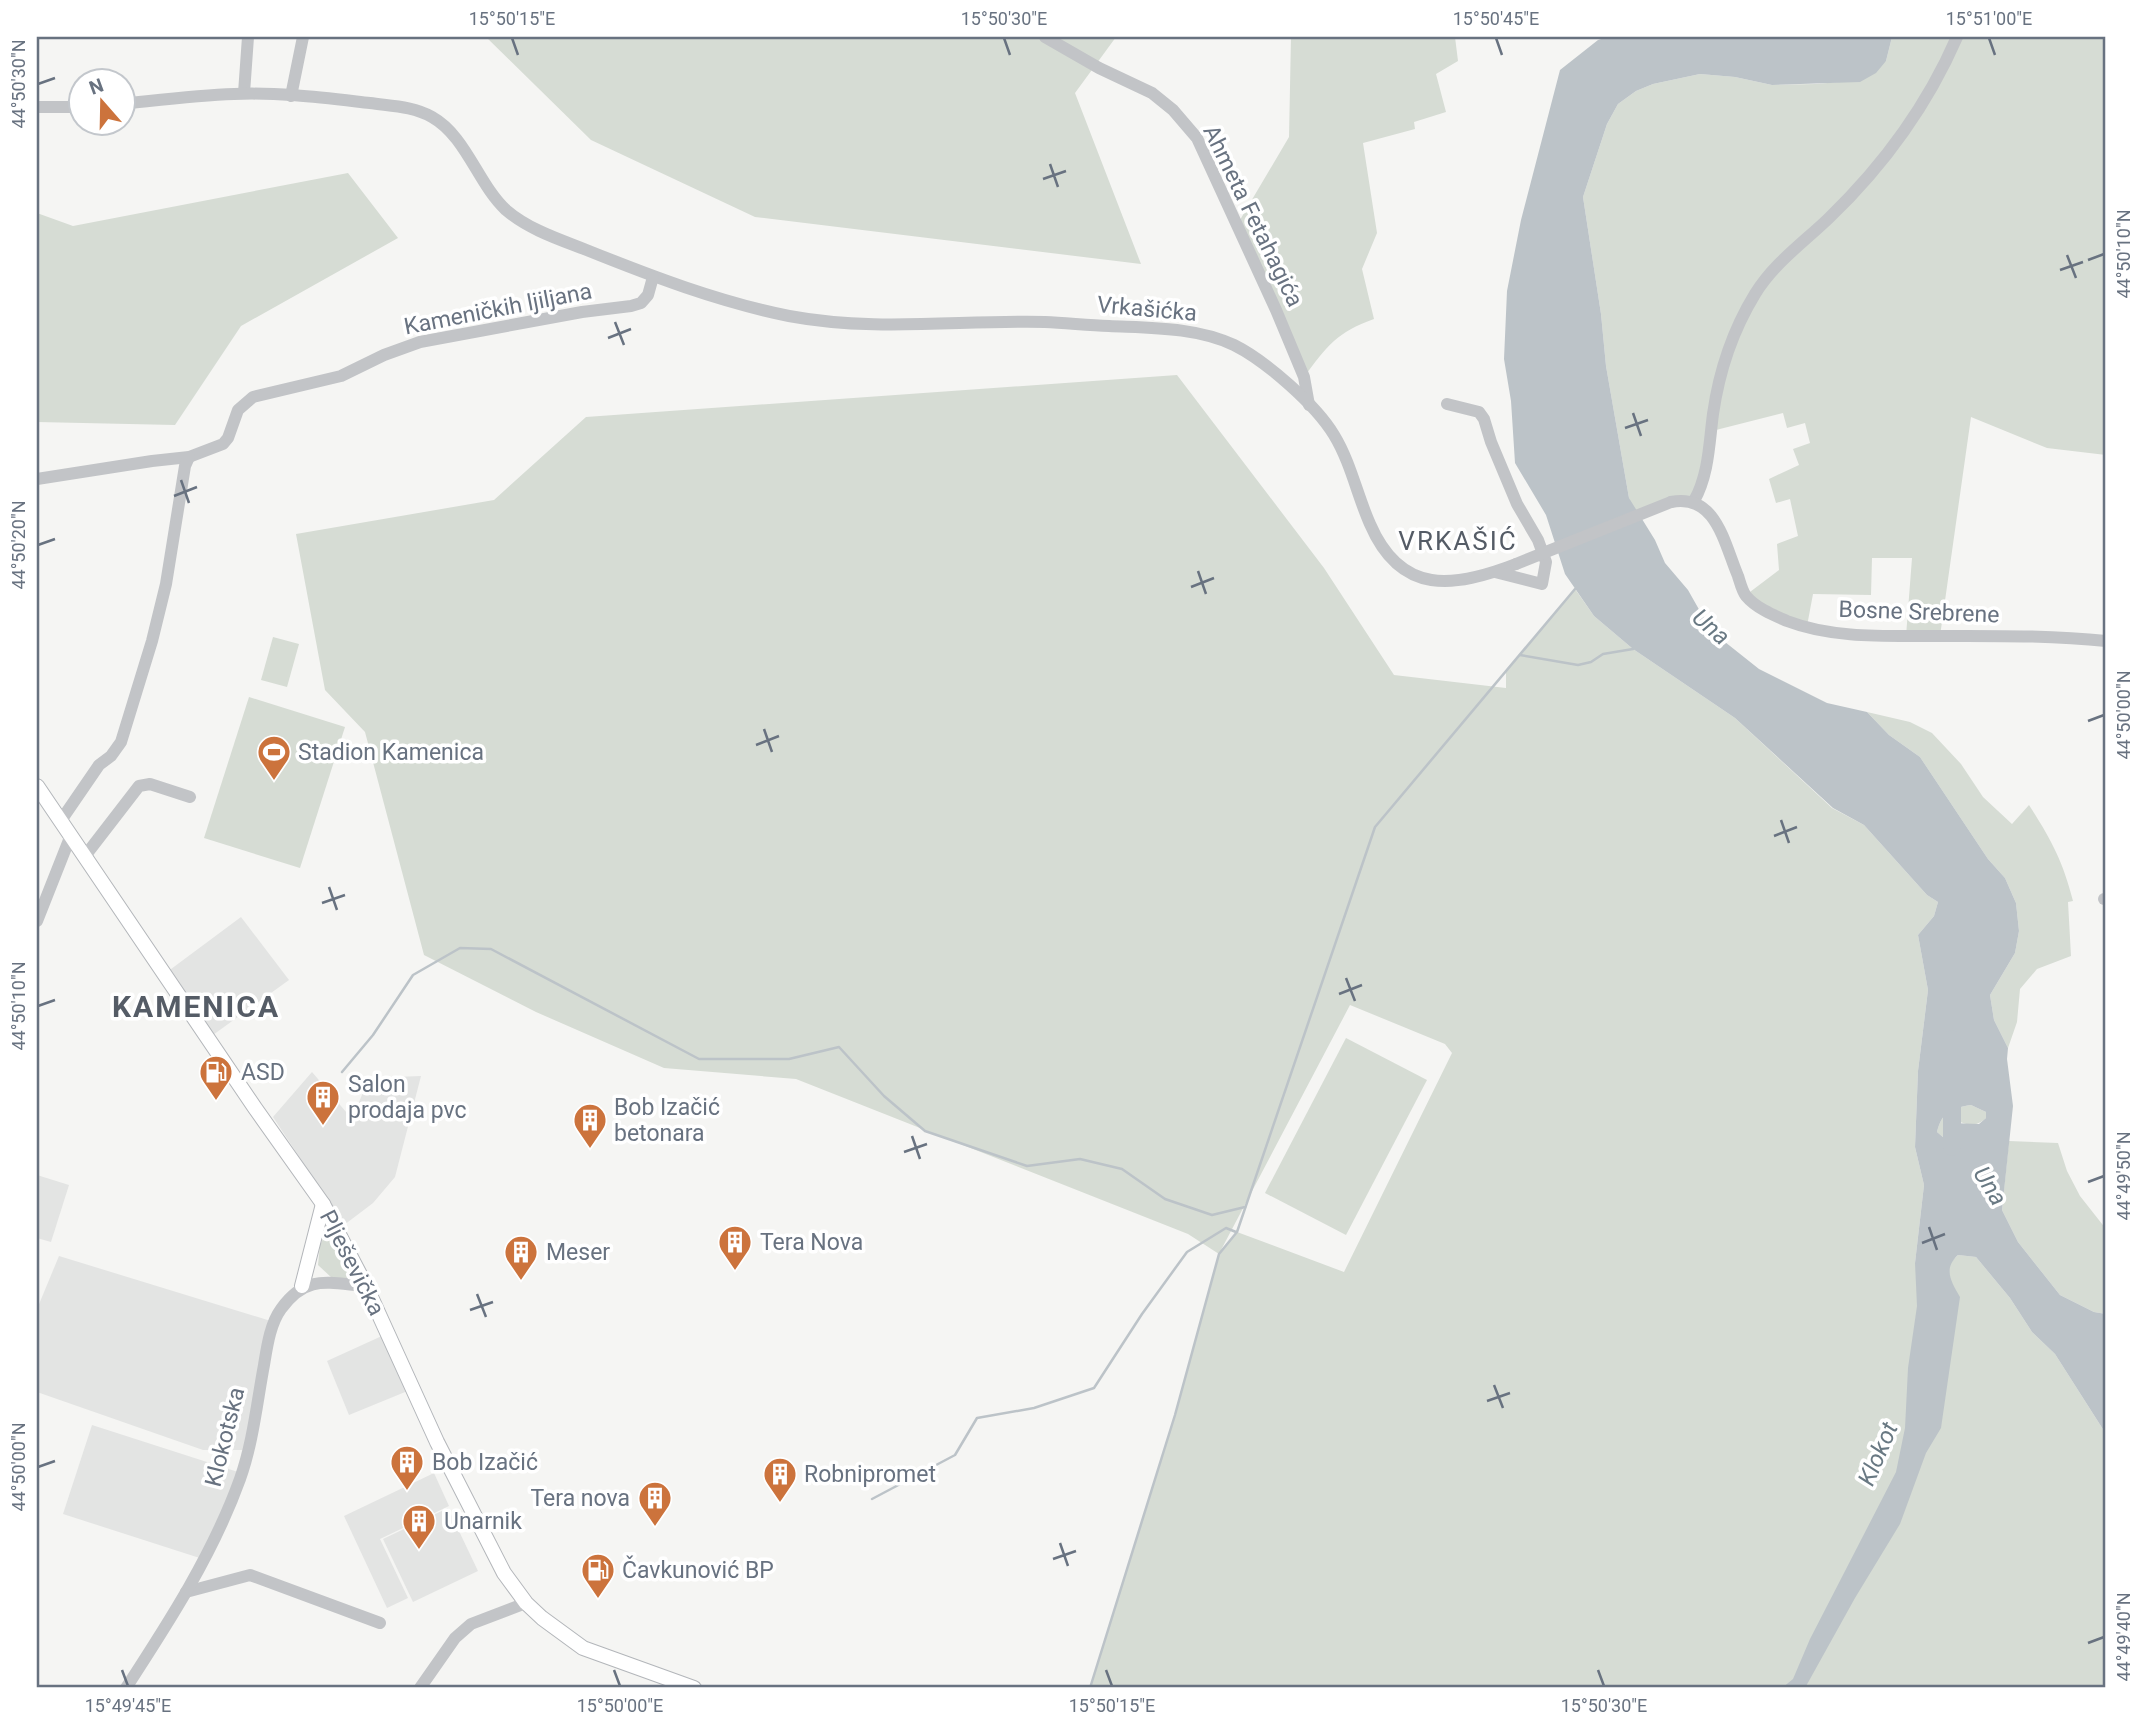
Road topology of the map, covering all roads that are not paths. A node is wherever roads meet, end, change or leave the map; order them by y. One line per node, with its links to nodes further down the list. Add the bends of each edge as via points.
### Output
1 (248, 37): 5 (street)
2 (303, 37): 6 (street)
3 (1045, 37): 12 (street, Ahmeta Fetahagića, via 1152,93 1197,138 1272,300 1304,377)
4 (1957, 37): 15 (street, via 1933,86 1894,147 1836,211 1788,252 1755,294 1725,356 1703,486)
5 (244, 93): 6 (street, Vrkašićka); 7 (street, Vrkašićka)
6 (291, 96): 10 (street, Vrkašićka, via 408,108 433,117 452,135 505,209 551,236)
7 (136, 102)
8 (37, 107): 9 (street)
9 (66, 107)
10 (653, 277): 12 (street, Vrkašićka, via 790,316 849,324 1044,322 1167,328 1213,336 1250,353); 13 (street, Kameničkih ljiljana, via 641,303 420,342 341,376 253,397 238,410 223,444)
11 (1447, 404): 16 (street, via 1479,412 1485,418 1517,504 1546,562 1542,584)
12 (1310, 405): 16 (street, Vrkašićka, via 1334,435 1372,529 1397,565 1435,583)
13 (189, 457): 14 (street, Kameničkih ljiljana); 20 (street, via 166,584 121,742)
14 (37, 479)
15 (1694, 501): 16 (street, Vrkašićka, bridge, via 1671,502); 17 (street, Bosne Srebrene, via 1716,524 1746,596 1789,622 1872,635)
16 (1495, 572)
17 (2106, 641)
18 (37, 786): 20 (main road, Plješevička)
19 (190, 797): 22 (street, via 150,784 139,786)
20 (62, 819): 21 (main road, Plješevička)
21 (71, 835): 22 (main road, Plješevička); 23 (street)
22 (85, 856): 24 (main road, Plješevička)
23 (37, 921)
24 (323, 1204): 25 (main road); 26 (main road, Plješevička)
25 (302, 1286): 26 (street); 27 (street, Klokotska, via 274,1322 241,1476 221,1527)
26 (366, 1286): 28 (main road, Plješevička, via 490,1550)
27 (186, 1592): 29 (street, via 250,1575); 30 (street, Klokotska)
28 (526, 1603): 31 (street, via 471,1624 455,1638); 32 (main road, Plješevička, via 583,1648)
29 (380, 1623)
30 (126, 1688)
31 (420, 1688)
32 (694, 1688)

